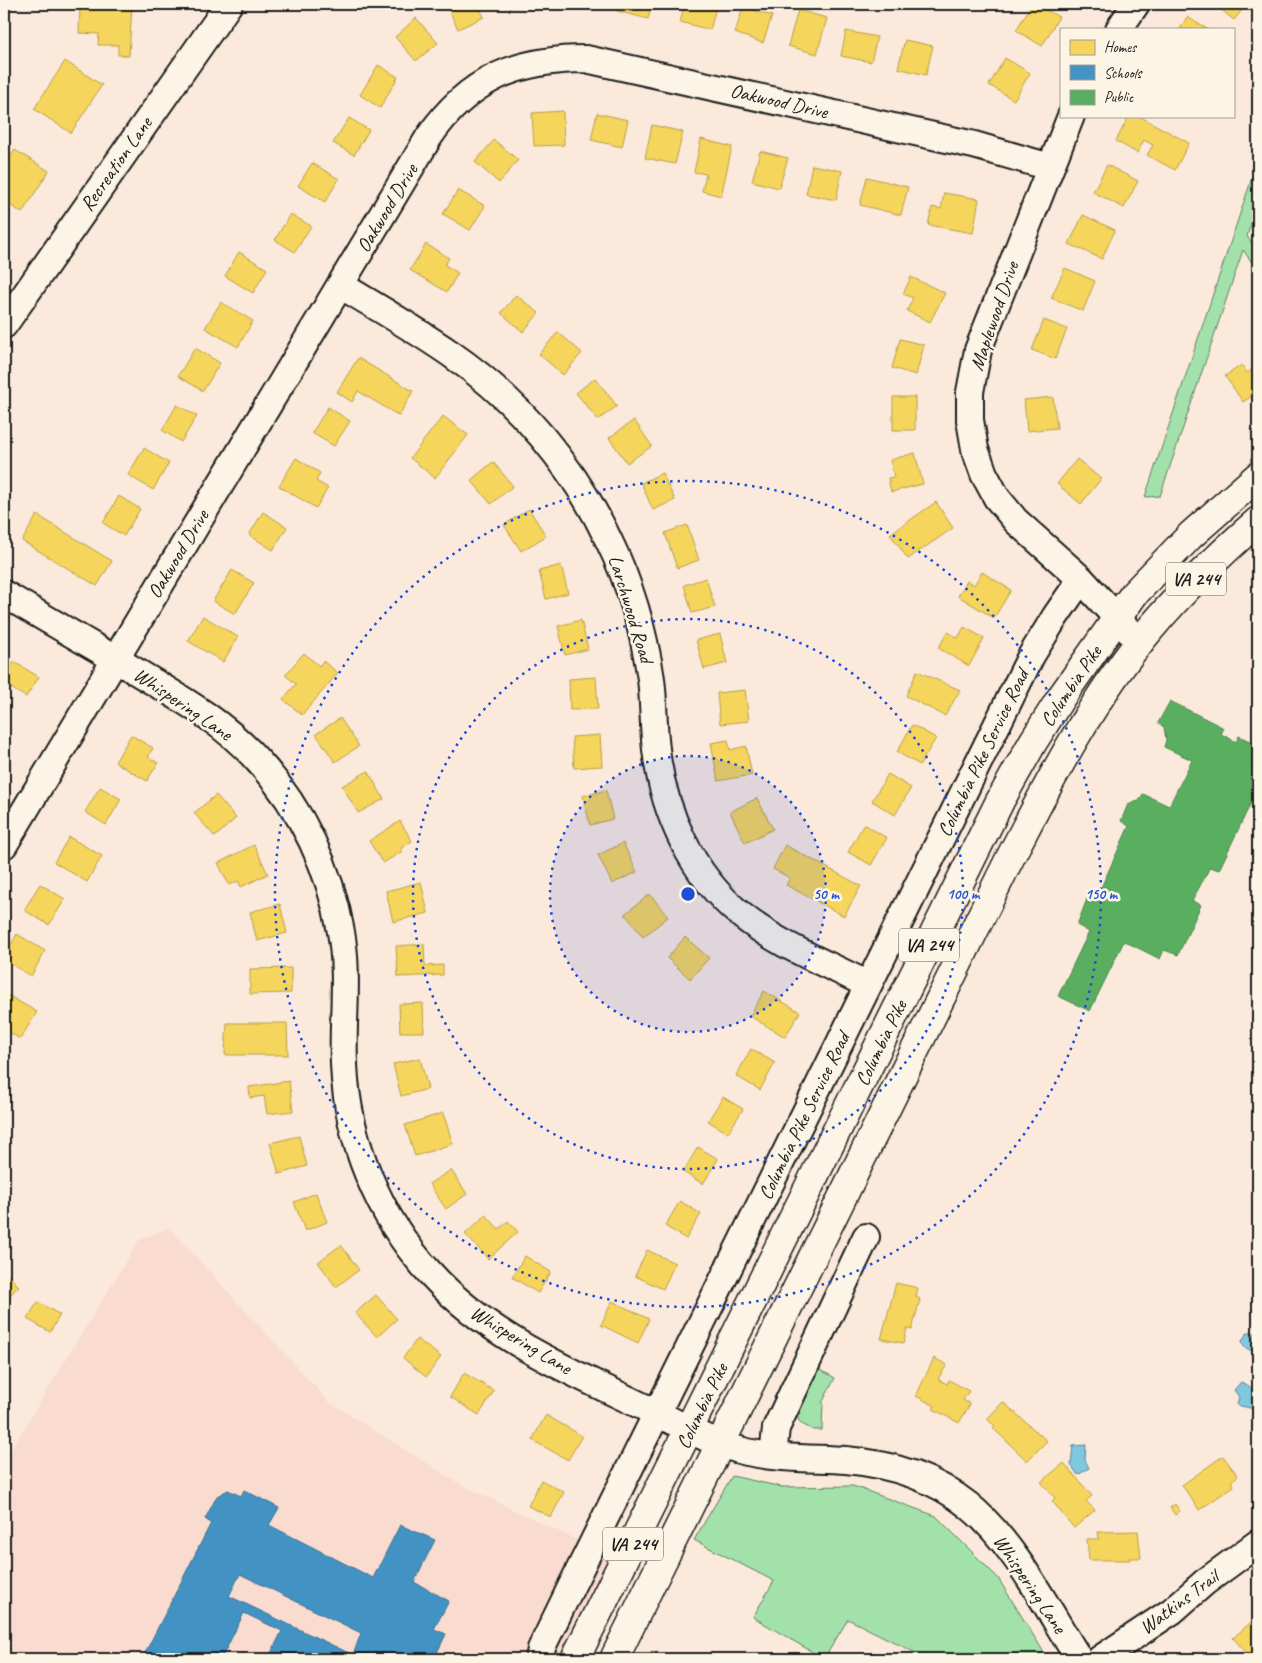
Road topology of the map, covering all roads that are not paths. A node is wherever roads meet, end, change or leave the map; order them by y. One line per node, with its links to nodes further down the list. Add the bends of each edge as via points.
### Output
1 (229, 4): 7 (street, Recreation Lane)
2 (1136, 4): 3 (street)
3 (1120, 28)
4 (1070, 118): 5 (street, Maplewood Drive)
5 (1050, 167): 6 (street, Oakwood Drive, via 974,145 586,59 530,63 480,85 439,122); 10 (street, Maplewood Drive, via 978,350 970,392 970,420 975,449 998,498 1016,521)
6 (340, 285): 14 (street, Oakwood Drive); 16 (street, Larchwood Road, via 451,354 488,382 523,415 558,456 586,497 628,584 651,677 660,781 682,840 720,895 741,915 766,933)
7 (4, 325)
8 (1258, 476): 12 (main road, Columbia Pike / VA 244, via 1158,567)
9 (1258, 521): 13 (main road, Columbia Pike / VA 244, via 1200,575)
10 (1081, 579): 12 (street, Maplewood Drive); 16 (street, Columbia Pike Service Road, via 1031,656)
11 (4, 594): 14 (street, Whispering Lane)
12 (1117, 618): 13 (street, Maplewood Drive); 19 (main road, Columbia Pike / VA 244, via 1033,742 1000,801)
13 (1140, 643): 20 (main road, Columbia Pike / VA 244, via 1068,750 1022,835)
14 (115, 659): 15 (street, Oakwood Drive); 18 (street, Whispering Lane, via 183,700 236,739 260,762 307,830 325,872 342,934 344,1064 355,1138 369,1179 407,1246 443,1286 495,1329)
15 (4, 845)
16 (868, 985): 18 (street, Columbia Pike Service Road)
17 (866, 1237): 21 (street, via 776,1428)
18 (657, 1413): 19 (street, Whispering Lane); 23 (street, Columbia Pike Service Road, via 541,1649)
19 (690, 1429): 20 (street, Whispering Lane); 24 (main road, Columbia Pike / VA 244)
20 (720, 1443): 21 (street, Whispering Lane); 25 (main road, Columbia Pike / VA 244)
21 (773, 1456): 26 (street, Whispering Lane, via 882,1465 914,1474 943,1488 980,1515 1008,1547)
22 (1258, 1543): 27 (street, Watkins Trail, via 1172,1611)
23 (539, 1659)
24 (575, 1659)
25 (614, 1659)
26 (1080, 1659)
27 (1100, 1659)

